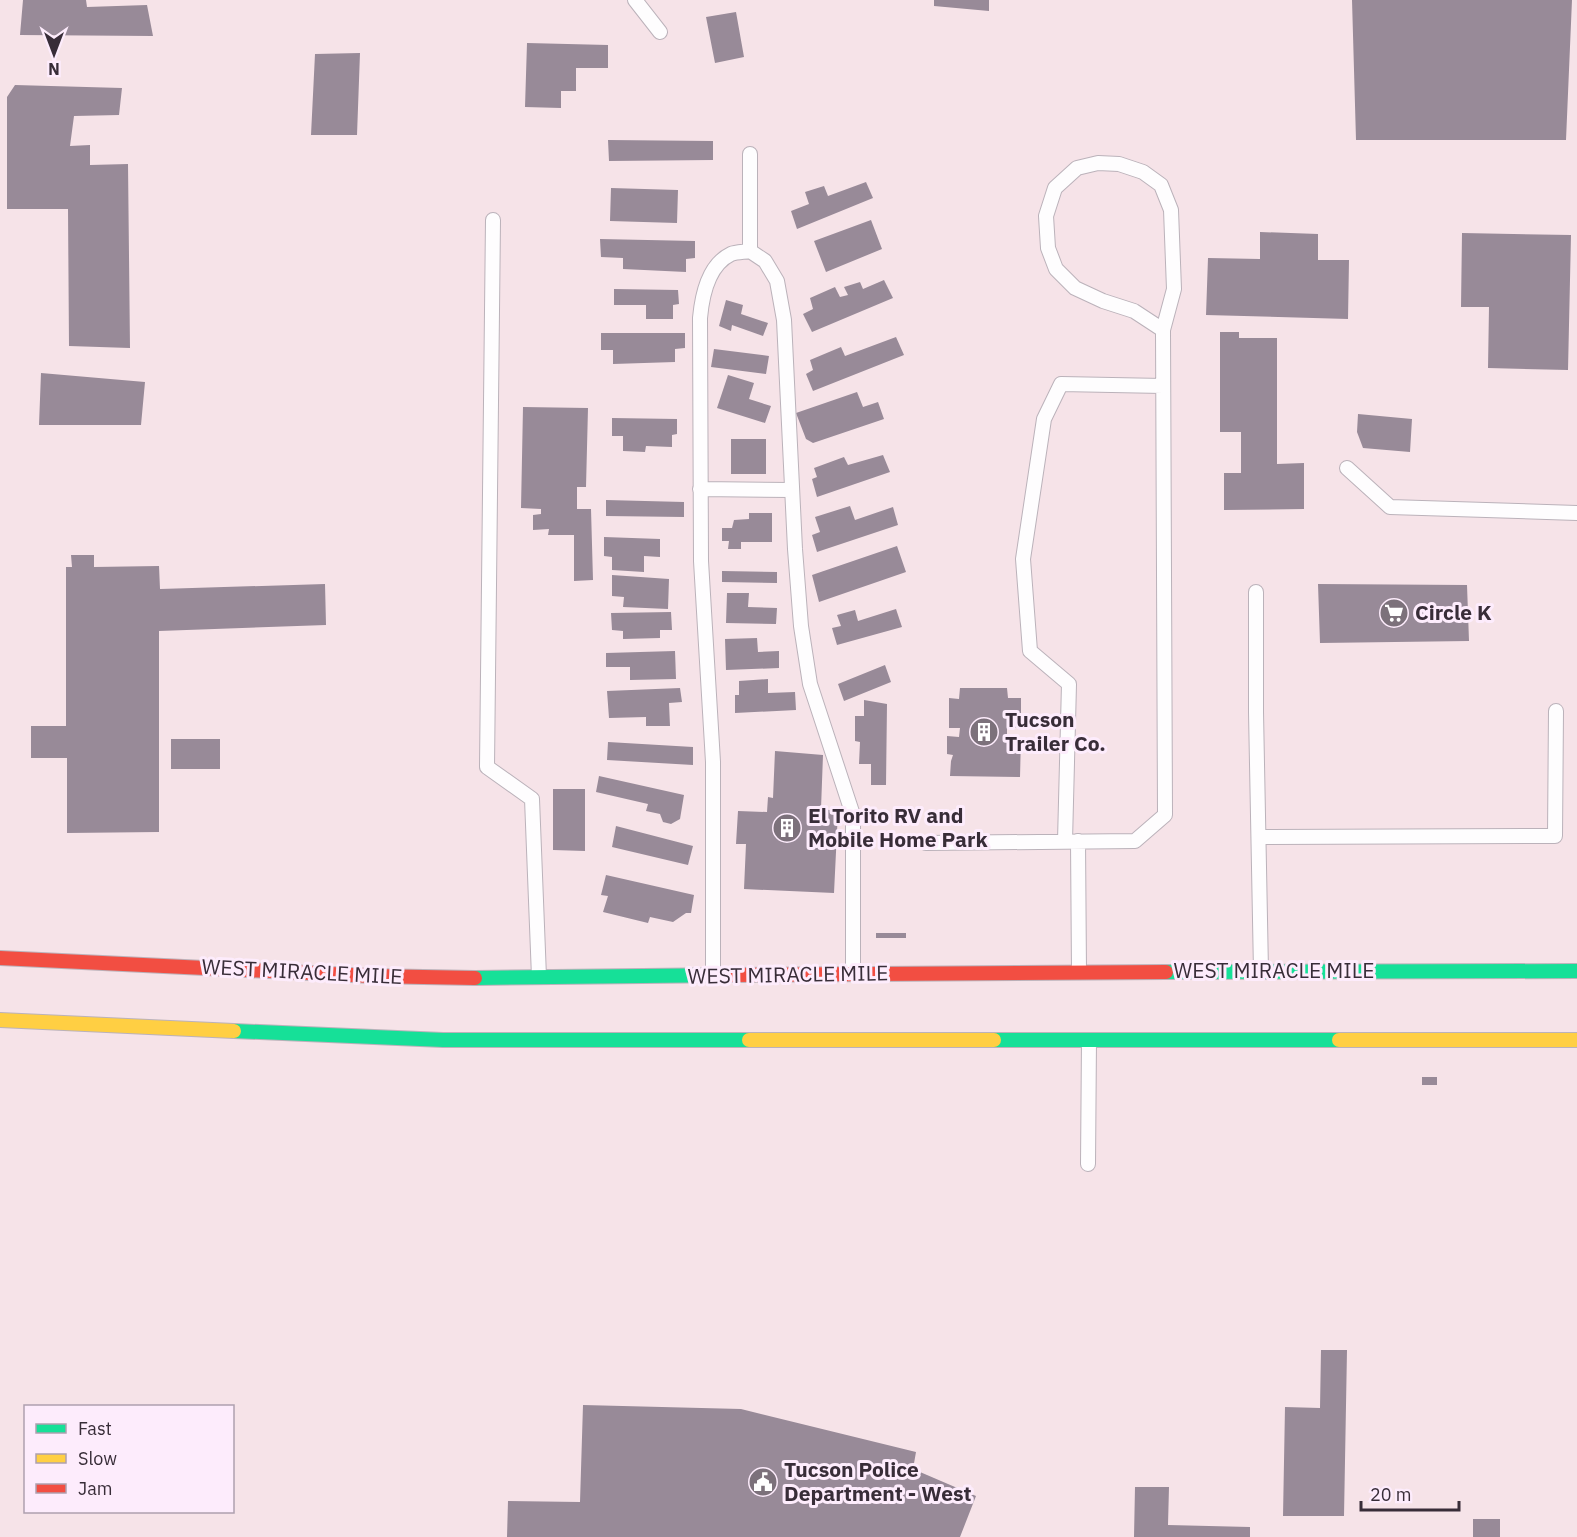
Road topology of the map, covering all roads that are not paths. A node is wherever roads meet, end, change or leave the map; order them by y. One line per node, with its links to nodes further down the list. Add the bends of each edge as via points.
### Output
1 (634, 0): 2 (lane)
2 (660, 32)
3 (750, 154): 5 (lane)
4 (494, 220): 23 (lane, via 488,766 532,799)
5 (750, 251): 9 (lane, via 730,254 714,269 705,287 700,318); 10 (lane, via 765,261 777,281)
6 (1163, 330): 6 (lane, via 1134,311 1075,288 1056,269 1048,248 1046,216 1055,188 1077,168 1119,164 1143,172 1161,185 1171,210 1174,289); 7 (lane)
7 (1163, 386): 15 (lane, via 1165,815 1135,842); 15 (lane, via 1061,384 1044,419 1023,559 1030,651 1069,684)
8 (1347, 468): 11 (lane, via 1390,507)
9 (700, 489): 10 (lane); 22 (lane, via 713,762)
10 (792, 490): 21 (lane, via 801,626 810,684 853,815)
11 (1577, 513)
12 (1256, 592): 14 (lane)
13 (1556, 711): 14 (lane, via 1555,836)
14 (1260, 837): 18 (lane)
15 (1071, 842): 16 (lane); 20 (lane)
16 (926, 843)
17 (0, 958): 23 (highway, WEST MIRACLE MILE, via 363,976)
18 (1261, 971): 19 (highway, WEST MIRACLE MILE); 20 (highway, WEST MIRACLE MILE)
19 (1577, 971)
20 (1079, 972): 21 (highway, WEST MIRACLE MILE)
21 (853, 973): 22 (highway, WEST MIRACLE MILE)
22 (713, 976): 23 (highway, WEST MIRACLE MILE)
23 (539, 977)
24 (0, 1020): 25 (highway, via 443,1040)
25 (1089, 1040): 26 (highway); 27 (lane)
26 (1577, 1040)
27 (1088, 1164)

